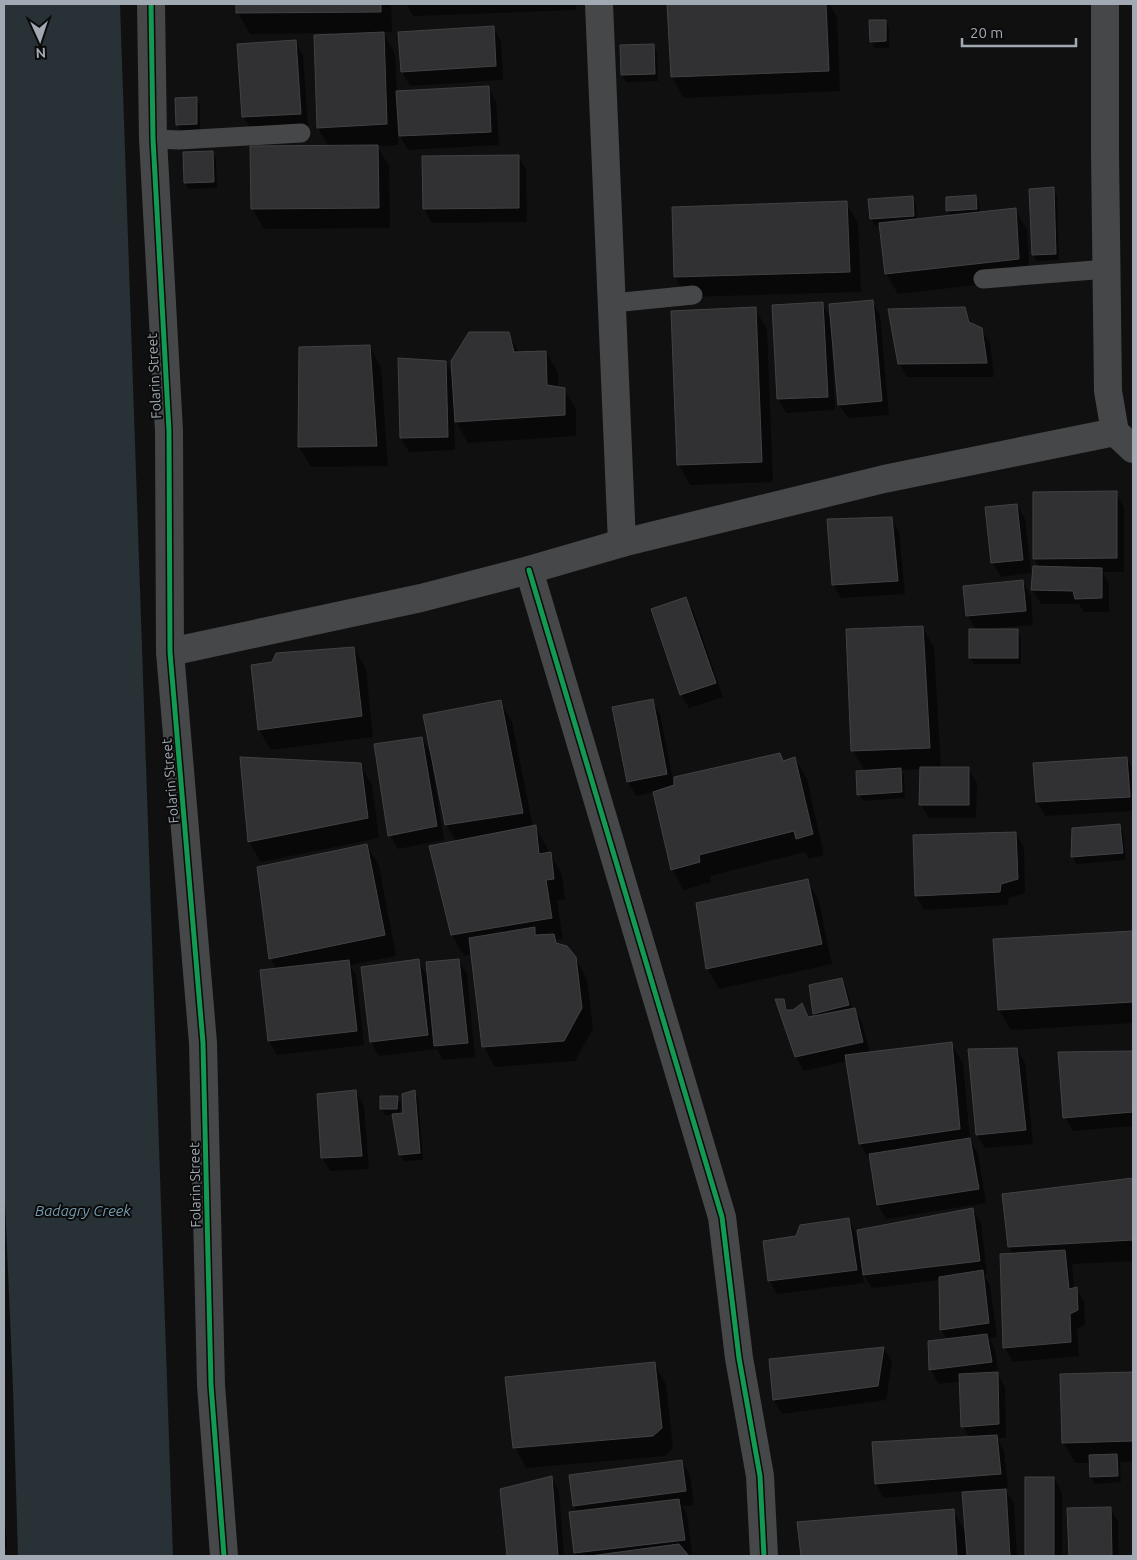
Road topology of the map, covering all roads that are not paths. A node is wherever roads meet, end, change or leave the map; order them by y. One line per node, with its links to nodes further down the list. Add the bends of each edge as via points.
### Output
1 (151, 4): 5 (street, Folarin Street)
2 (599, 4): 9 (street)
3 (1105, 4): 6 (street)
4 (301, 133): 5 (lane)
5 (153, 139): 13 (street, Folarin Street, via 168,430)
6 (1107, 269): 7 (lane); 10 (street, via 1108,391)
7 (983, 279)
8 (693, 295): 9 (lane)
9 (613, 303): 11 (street)
10 (1124, 440): 11 (street, via 884,479)
11 (622, 543): 12 (street)
12 (529, 570): 13 (street, via 421,598); 15 (street, via 722,1216 739,1358 760,1476)
13 (170, 652): 14 (street, Folarin Street, via 203,1043 211,1385)
14 (224, 1556)
15 (764, 1556)

